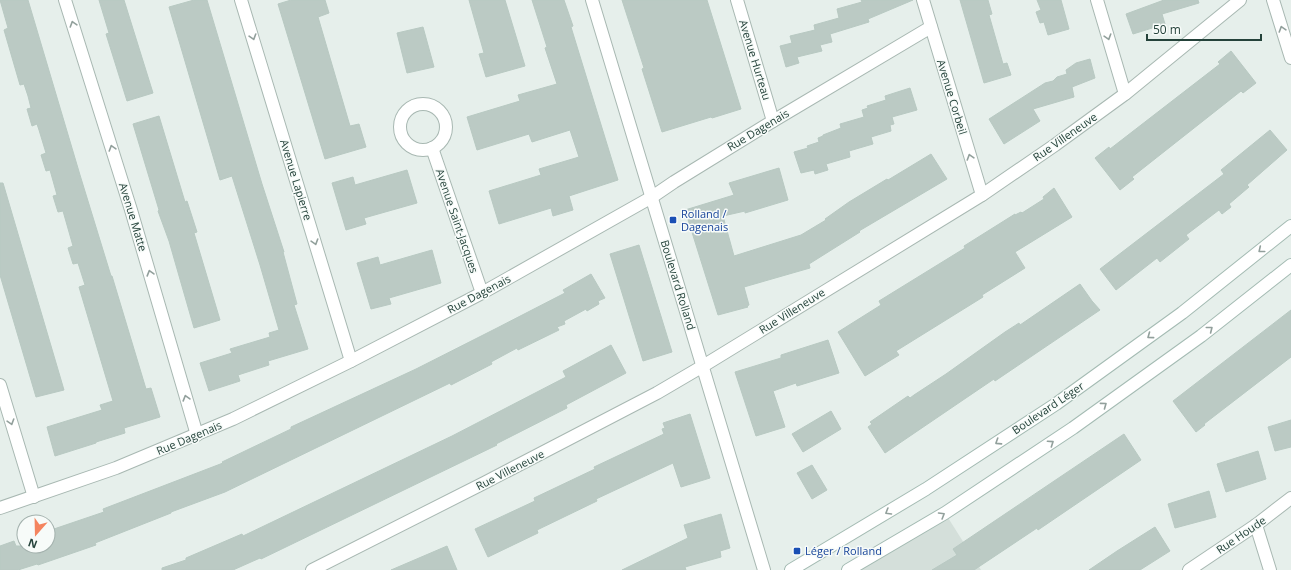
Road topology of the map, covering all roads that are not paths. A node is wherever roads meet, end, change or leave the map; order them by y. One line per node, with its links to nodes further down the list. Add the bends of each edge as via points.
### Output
1 (66, 0): 22 (street, Avenue Matte, one-way to 1)
2 (241, 0): 19 (street, Avenue Lapierre, one-way to 19)
3 (592, 0): 15 (street, Boulevard Rolland)
4 (737, 0): 12 (street, Avenue Hurteau)
5 (923, 0): 9 (street, Avenue Corbeil)
6 (1097, 0): 11 (street, one-way to 11)
7 (1240, 0): 11 (street, Rue Villeneuve)
8 (1273, 0): 10 (street, one-way to 8)
9 (931, 27): 12 (street, Rue Dagenais); 14 (street, Avenue Corbeil, one-way to 9)
10 (1291, 58)
11 (1125, 94): 14 (street, Rue Villeneuve)
12 (773, 121): 15 (street, Rue Dagenais)
13 (432, 148): 18 (street, Avenue Saint-Jacques)
14 (982, 195): 20 (street, Rue Villeneuve)
15 (652, 197): 18 (street, Rue Dagenais); 20 (street, Boulevard Rolland)
16 (1291, 226): 29 (street, Boulevard Léger, one-way to 29, via 1182,313 1056,404 926,489)
17 (1291, 265): 30 (street, one-way to 17, via 945,513 1073,428 1201,336)
18 (482, 293): 19 (street, Rue Dagenais)
19 (351, 361): 22 (street, Rue Dagenais)
20 (703, 366): 27 (street, Rue Villeneuve, via 491,479); 28 (street, Boulevard Rolland)
21 (0, 385): 23 (street, one-way to 23)
22 (197, 435): 23 (street, Rue Dagenais, via 116,468)
23 (34, 497): 25 (street, Rue Dagenais)
24 (1291, 498): 26 (street, Rue Houde)
25 (0, 508)
26 (1256, 526): 31 (street, Rue Houde); 32 (street)
27 (312, 570)
28 (764, 570)
29 (791, 570)
30 (848, 570)
31 (1189, 570)
32 (1270, 570)

